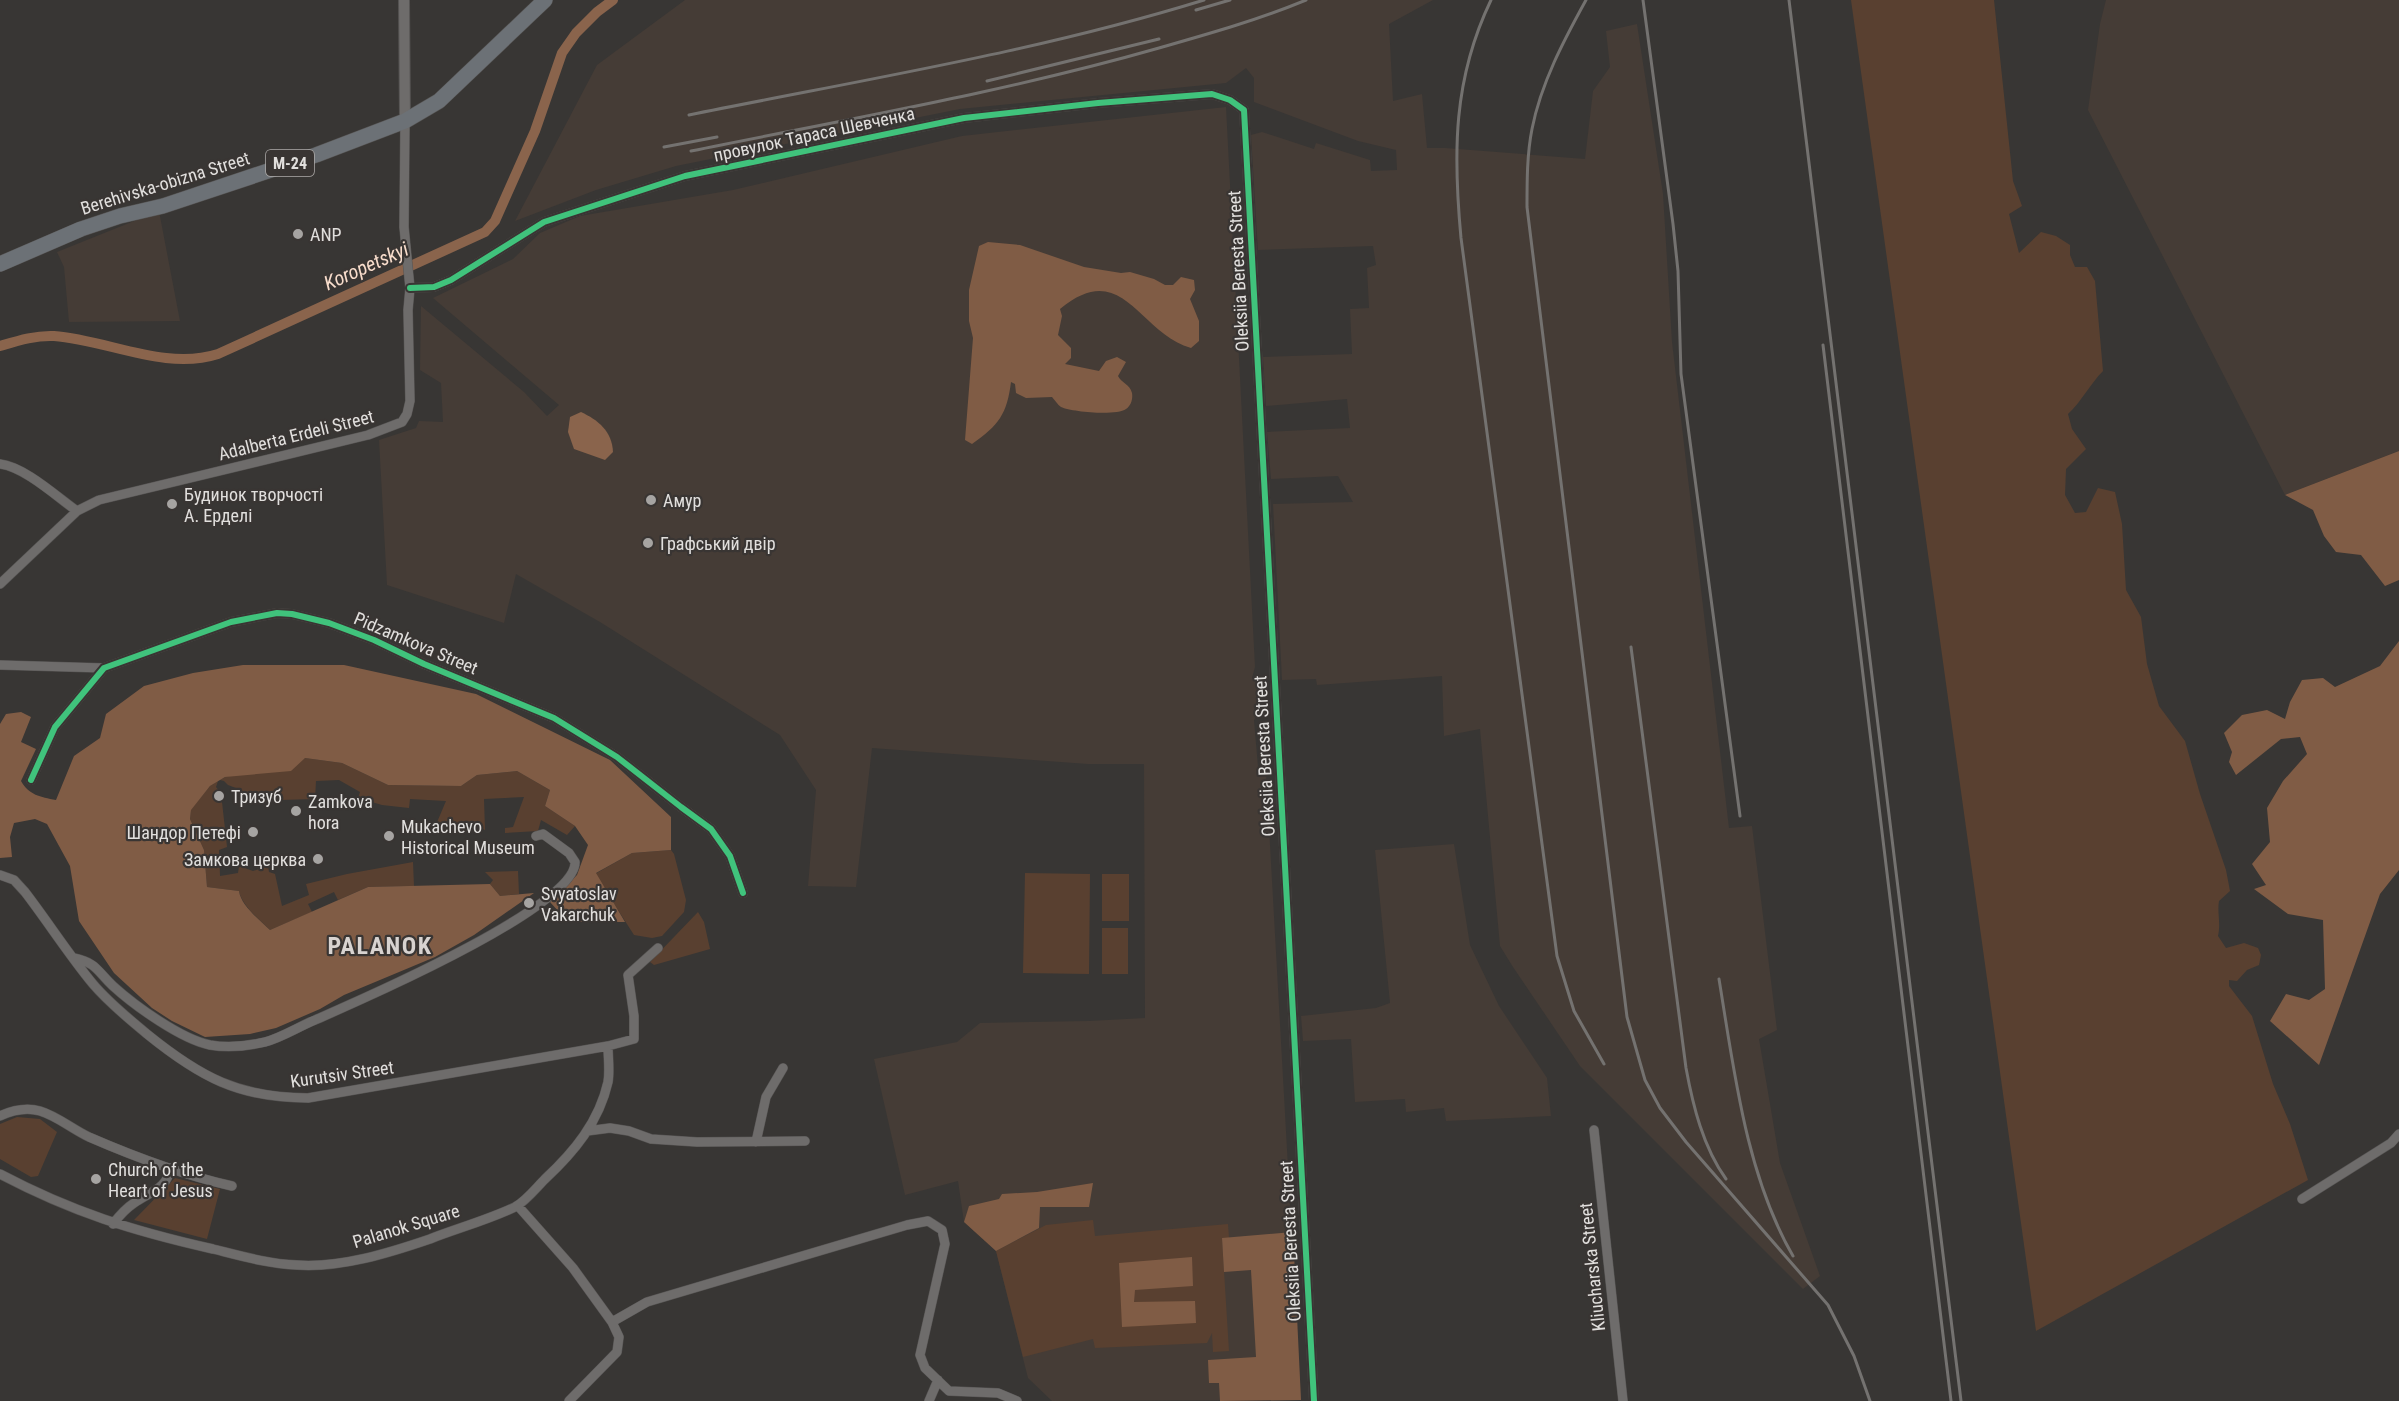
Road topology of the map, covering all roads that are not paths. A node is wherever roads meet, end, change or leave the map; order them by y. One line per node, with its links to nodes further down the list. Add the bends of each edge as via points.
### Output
1 (404, 0): 4 (street)
2 (545, 0): 4 (highway, Berehivska-obizna Street / М-24, via 439,101)
3 (1244, 110): 6 (street, провулок Тараса Шевченка, via 1212,94 964,118 726,166 654,185 544,222 451,280 434,286); 37 (street, Oleksiia Beresta Street)
4 (405, 121): 5 (highway, Berehivska-obizna Street / М-24, via 316,155 81,229); 6 (street, Adalberta Erdeli Street)
5 (0, 264)
6 (409, 283): 8 (street, Adalberta Erdeli Street, via 410,401 402,422 368,435 117,495)
7 (0, 464): 8 (street, via 28,476)
8 (77, 512): 9 (street, Adalberta Erdeli Street)
9 (0, 584)
10 (0, 665): 11 (street)
11 (104, 668): 12 (street, via 55,727); 15 (street, Pidzamkova Street, via 261,615 292,614 329,623 554,718 617,757 711,829 729,856)
12 (30, 780)
13 (536, 836): 17 (street, via 543,834 569,853 574,862 573,872 550,896 469,947 266,1042 226,1046 190,1038 140,1007 90,962)
14 (0, 875): 17 (street, Kurutsiv Street, via 14,880 25,892)
15 (743, 893)
16 (658, 948): 18 (street, Kurutsiv Street, via 628,975 634,1039)
17 (74, 958): 18 (street, Kurutsiv Street, via 118,1010 185,1064 242,1091 278,1098 309,1098)
18 (608, 1046): 22 (street, Palanok Square, via 608,1081)
19 (783, 1068): 25 (street, via 766,1097)
20 (0, 1116): 26 (street, via 13,1110 41,1111 82,1134)
21 (1594, 1130): 38 (street, Kliucharska Street)
22 (587, 1131): 25 (street, via 610,1128 651,1139); 30 (street, Palanok Square, via 571,1154)
23 (2399, 1134): 29 (street, via 2391,1143)
24 (805, 1141): 25 (street)
25 (756, 1142)
26 (170, 1168): 28 (street); 31 (street, via 165,1184 123,1211)
27 (0, 1174): 31 (street, Palanok Square, via 44,1197)
28 (232, 1186)
29 (2302, 1199)
30 (518, 1206): 31 (street, Palanok Square, via 410,1246 319,1266 268,1262); 32 (street, via 573,1268)
31 (113, 1224)
32 (612, 1322): 33 (street, via 647,1302 928,1221 942,1230 945,1244 920,1355); 34 (street, via 619,1337 617,1352)
33 (938, 1380): 35 (street); 36 (street, via 950,1391 998,1393)
34 (569, 1401)
35 (929, 1401)
36 (1017, 1401)
37 (1314, 1401)
38 (1623, 1401)

